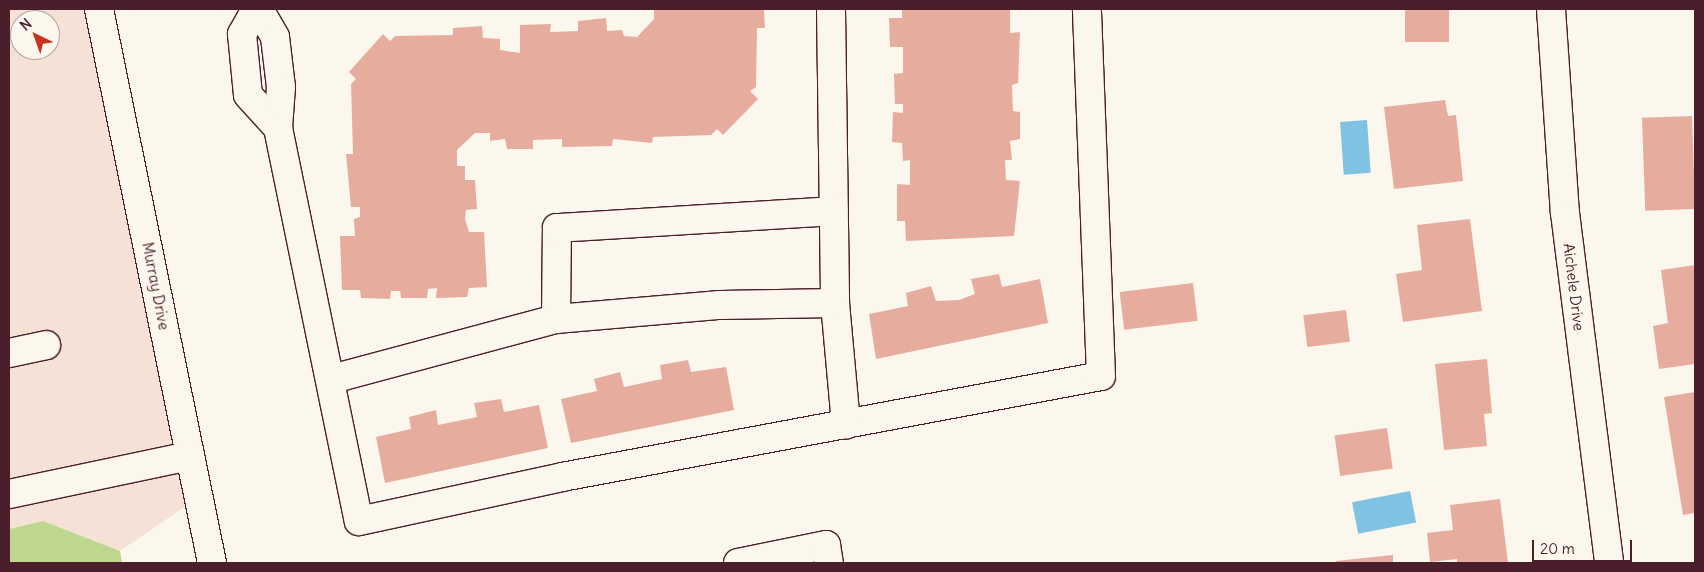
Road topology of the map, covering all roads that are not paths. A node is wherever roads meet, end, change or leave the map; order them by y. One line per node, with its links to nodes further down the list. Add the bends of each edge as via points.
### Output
1 (98, 9): 16 (street, Murray Drive)
2 (257, 9): 6 (street, via 275,37); 7 (street, via 242,34)
3 (831, 9): 9 (street)
4 (1087, 9): 15 (street, via 1101,376)
5 (1551, 9): 21 (street, Aichele Drive, via 1565,213)
6 (277, 58): 7 (street); 8 (street, via 281,87)
7 (245, 64): 8 (street, via 248,95)
8 (278, 128): 14 (street)
9 (833, 211): 10 (street); 11 (street, via 557,228)
10 (835, 303): 11 (street, via 720,306); 15 (street)
11 (556, 319): 14 (street)
12 (46, 345): 13 (street)
13 (9, 353)
14 (332, 379): 15 (street, via 359,521 562,477)
15 (846, 425)
16 (190, 456): 17 (street); 18 (street, Murray Drive)
17 (9, 494)
18 (212, 563)
19 (738, 563): 20 (street, via 826,545)
20 (829, 563)
21 (1609, 563)

